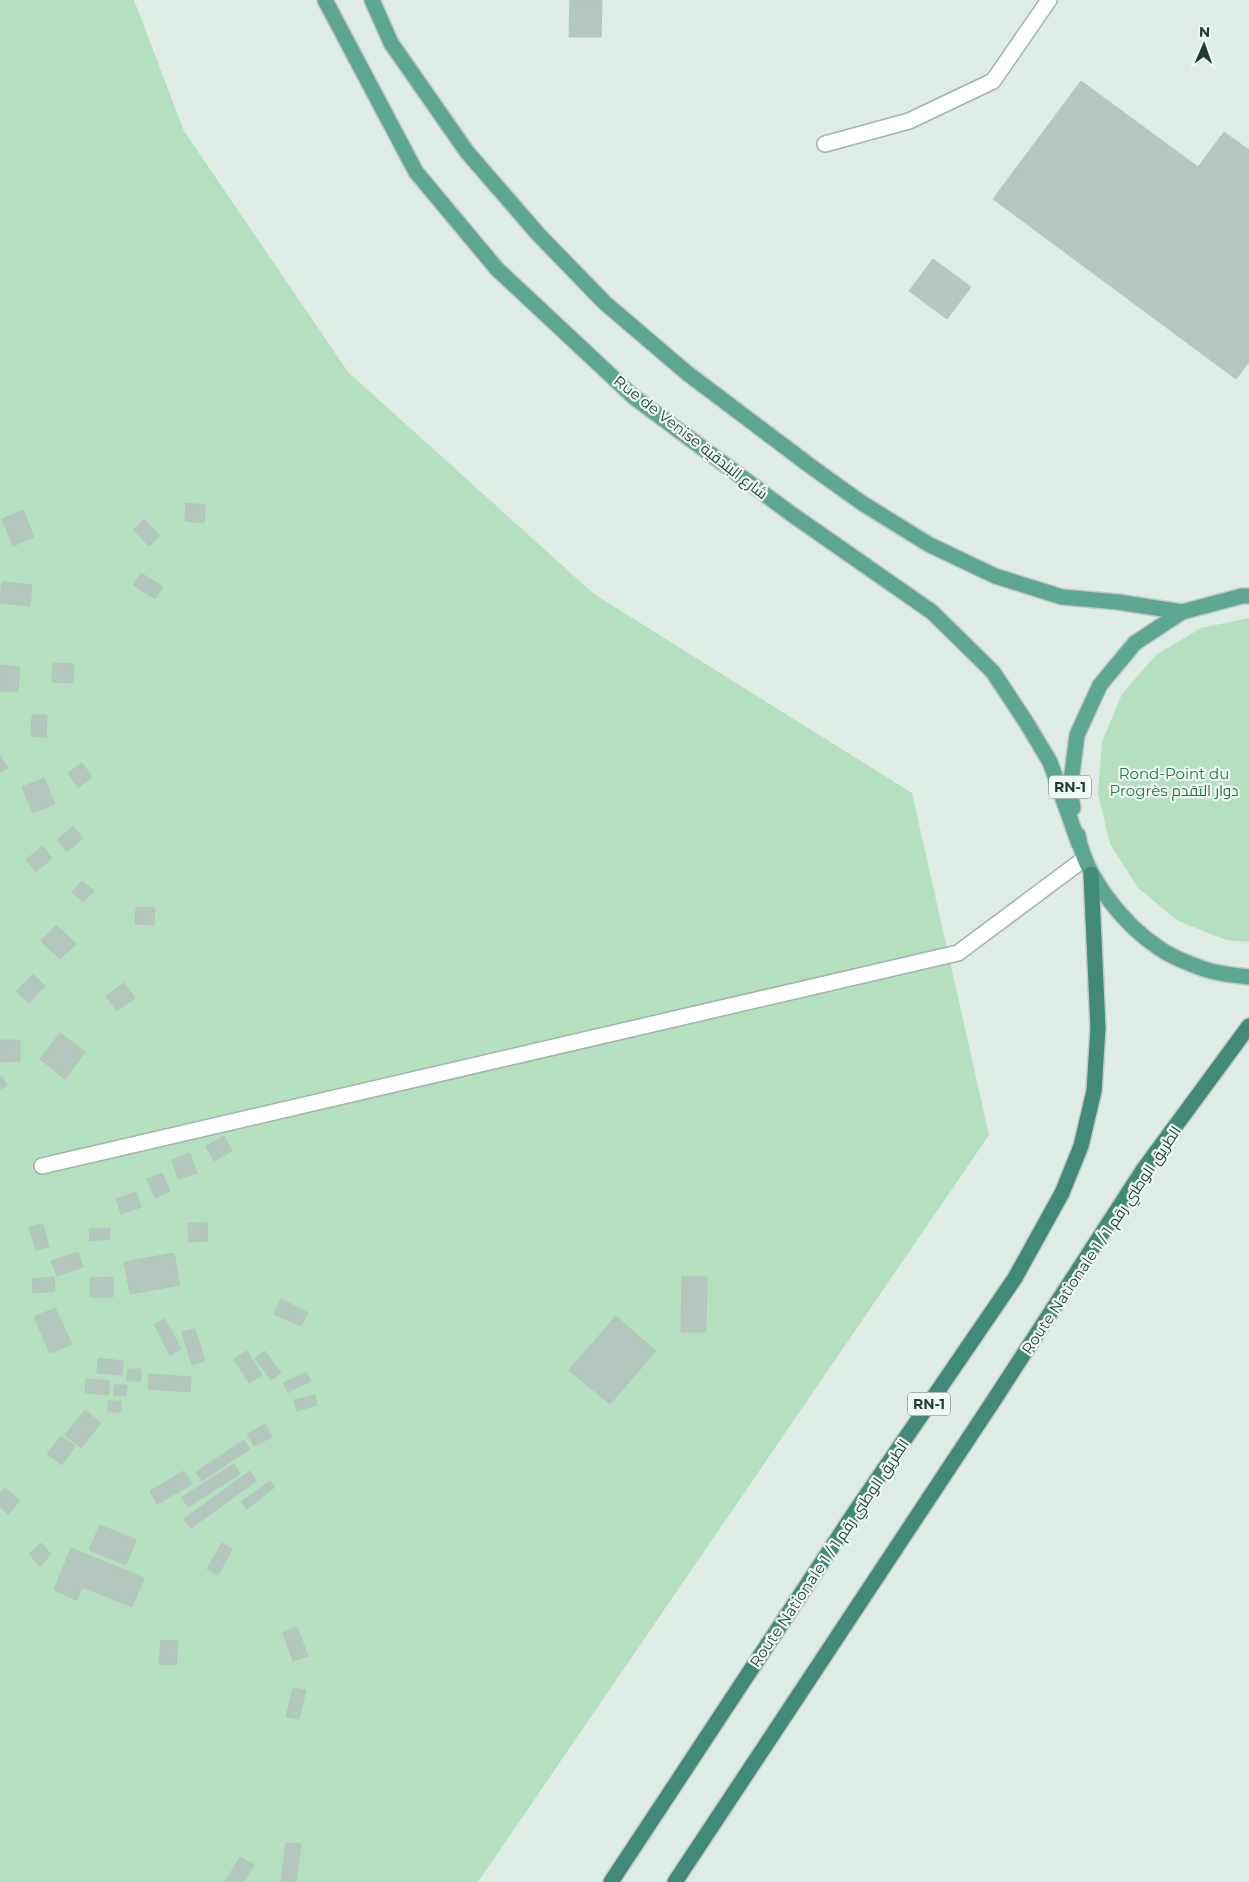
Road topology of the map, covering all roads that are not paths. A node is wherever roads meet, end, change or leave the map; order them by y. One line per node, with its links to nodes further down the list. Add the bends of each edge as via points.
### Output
1 (325, 0): 7 (main road, Rue de Venise شارع البندقية, via 416,172 497,269 636,398 790,513 932,612 993,672 1050,762)
2 (372, 0): 6 (main road, via 391,43 467,152 538,234 605,303 687,373 862,503 928,544 995,576 1062,597)
3 (1049, 0): 4 (lane, via 993,81 909,121)
4 (825, 144)
5 (1247, 595): 6 (main road, RN-1)
6 (1182, 612): 7 (main road, RN-1, via 1135,642 1100,685 1077,735 1070,790)
7 (1079, 844): 8 (main road, RN-1)
8 (1084, 859): 9 (main road, RN-1); 12 (lane, via 958,953)
9 (1091, 874): 10 (main road, RN-1, via 1120,915 1159,948 1205,970); 13 (highway, Route Nationale 1 / الطريق الوطني رقم 1 / RN-1, via 1098,1028 1094,1091 1081,1146 1062,1193 1015,1278 855,1512)
10 (1249, 977)
11 (1249, 1026): 14 (highway, Route Nationale 1 / الطريق الوطني رقم 1, via 1144,1170)
12 (42, 1166)
13 (611, 1882)
14 (676, 1882)

